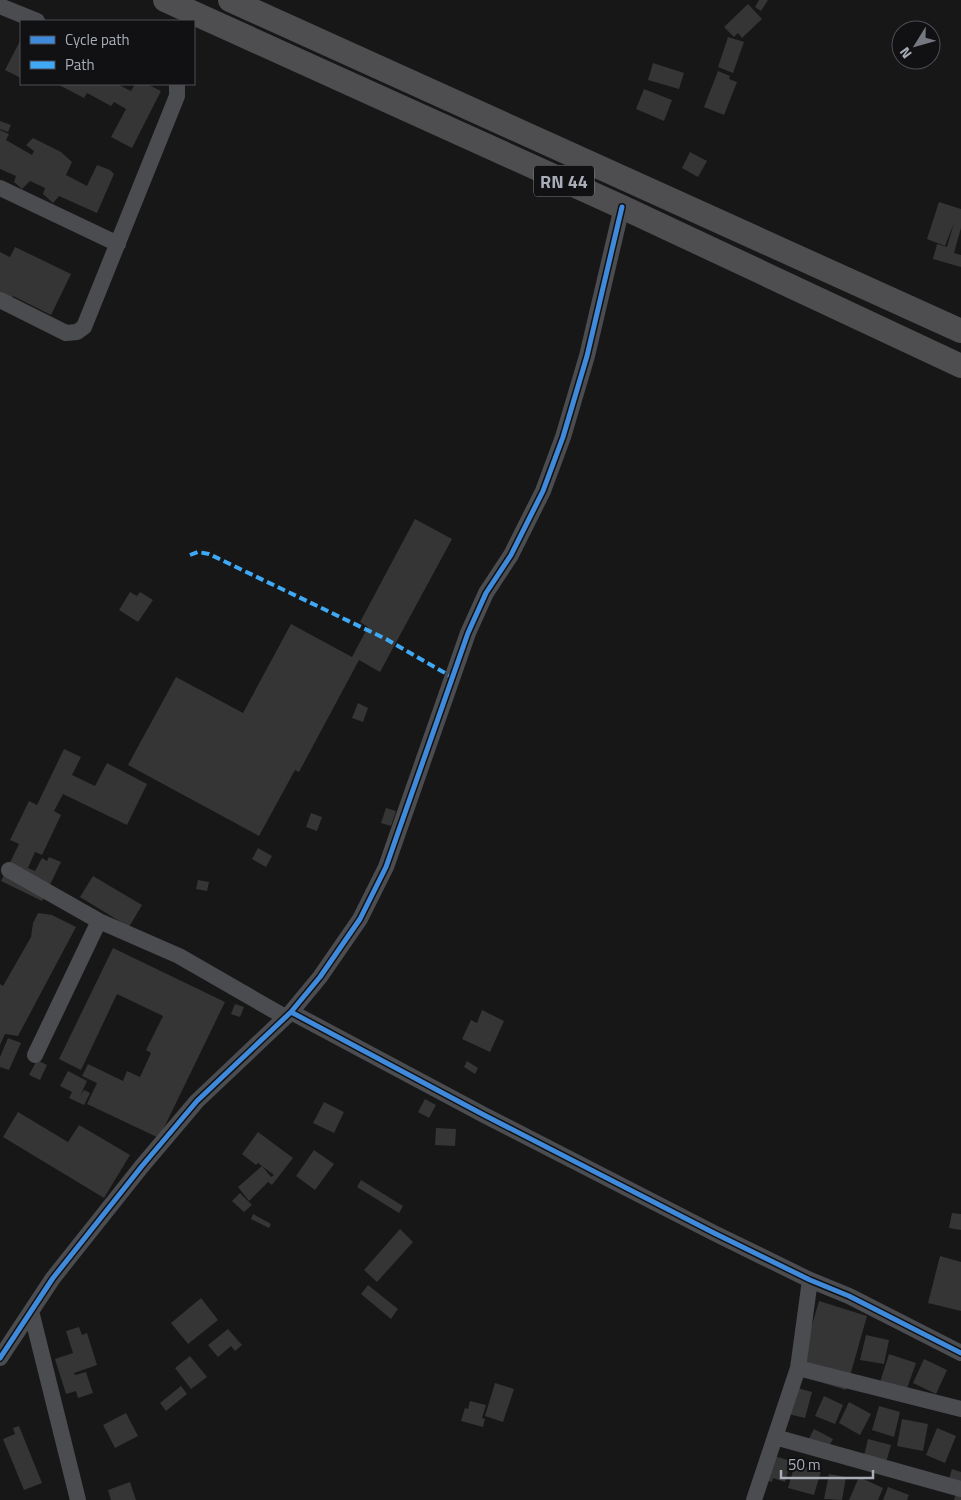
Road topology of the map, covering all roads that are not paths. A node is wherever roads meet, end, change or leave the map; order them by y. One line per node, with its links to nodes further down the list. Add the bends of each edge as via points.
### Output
1 (165, 0): 7 (highway, RN 44)
2 (230, 0): 10 (highway, RN 44)
3 (0, 6): 4 (street)
4 (35, 20)
5 (177, 85): 8 (street, via 177,96)
6 (0, 188): 8 (street)
7 (622, 207): 11 (highway, RN 44); 14 (street, via 587,356 563,438 543,491 468,633 386,867 360,919 320,977)
8 (118, 244): 9 (street, via 84,327 77,332 66,333)
9 (0, 300)
10 (961, 331)
11 (961, 366)
12 (9, 870): 13 (street)
13 (99, 921): 14 (street, via 178,956); 15 (street)
14 (288, 1014): 16 (street); 17 (street, via 196,1101 71,1256)
15 (35, 1055)
16 (810, 1280): 18 (street, via 849,1296); 20 (street)
17 (31, 1311): 19 (street); 24 (street)
18 (961, 1353)
19 (0, 1358)
20 (798, 1368): 21 (street); 22 (street)
21 (961, 1409)
22 (775, 1437): 23 (street); 25 (street)
23 (961, 1489)
24 (78, 1500)
25 (754, 1500)

